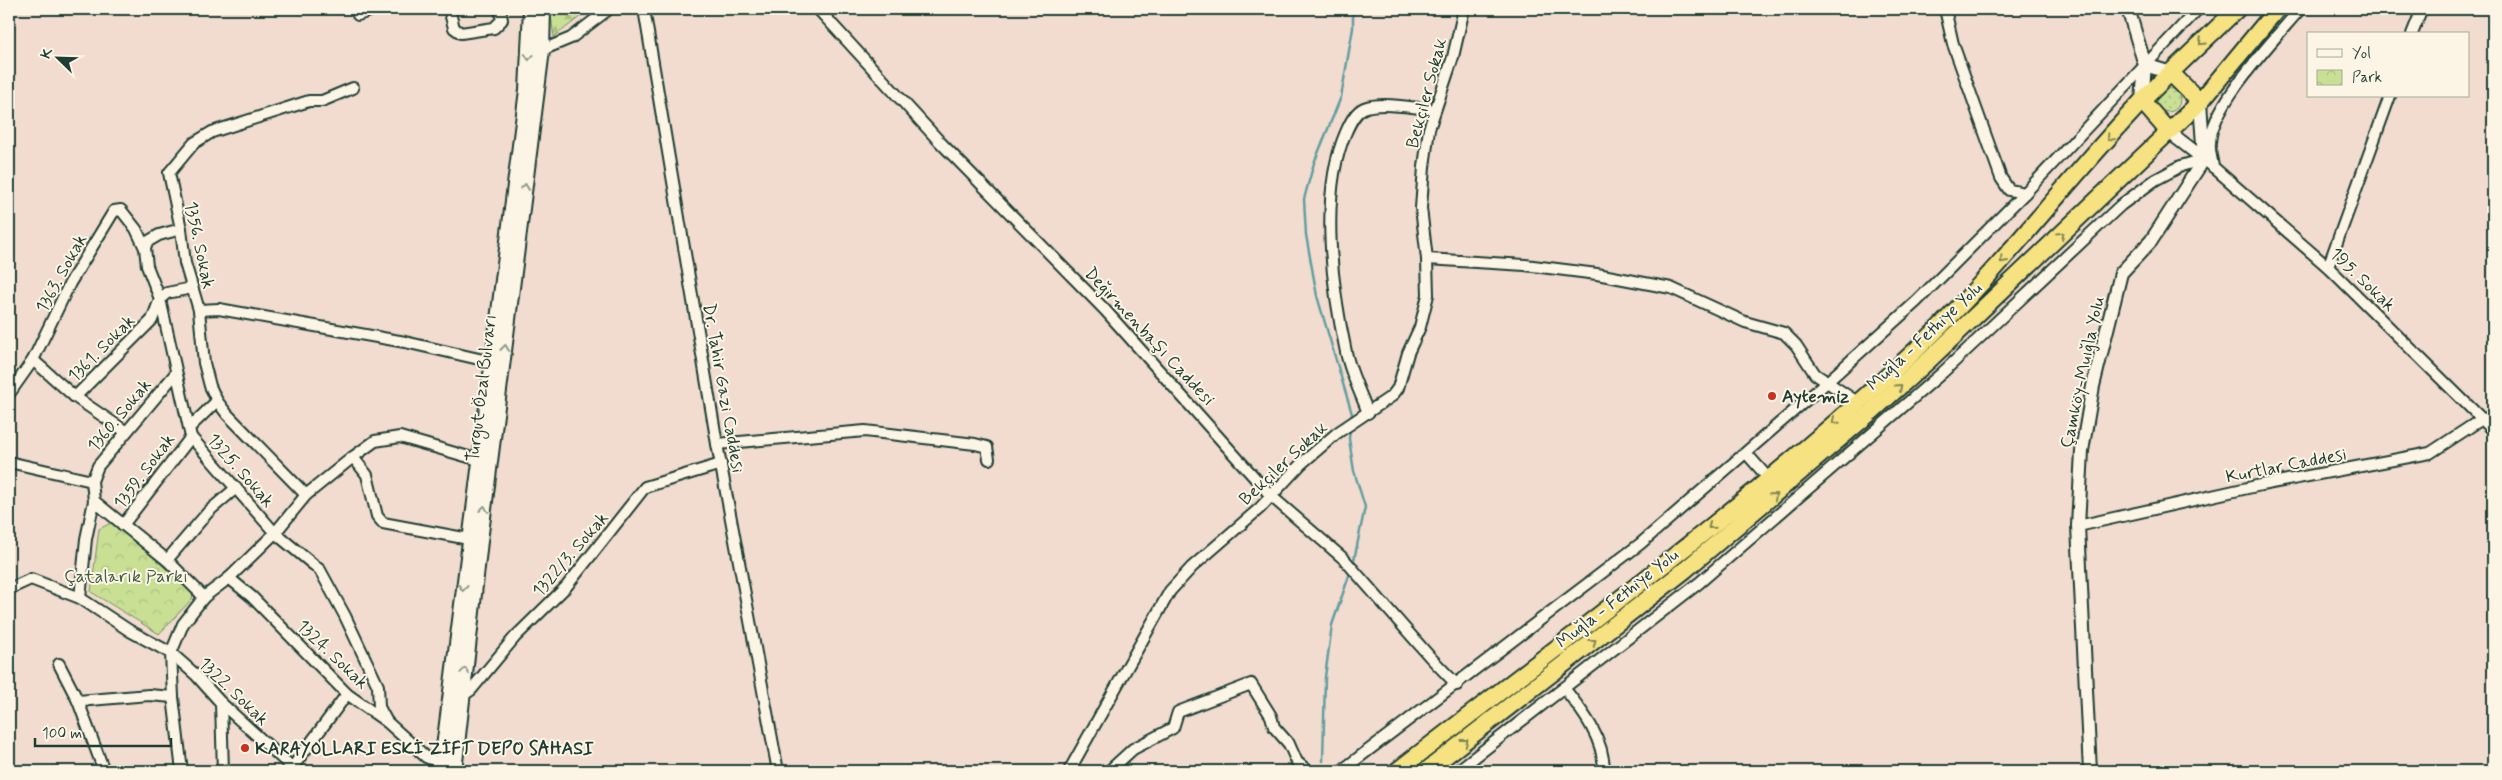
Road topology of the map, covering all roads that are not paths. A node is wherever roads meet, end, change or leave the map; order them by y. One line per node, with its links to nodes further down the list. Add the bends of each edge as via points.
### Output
1 (374, 9): 17 (street)
2 (449, 9): 3 (street, via 454,28 461,33 494,28 502,20)
3 (500, 9)
4 (531, 9): 38 (main road, one-way to 38, via 527,90)
5 (543, 9): 19 (main road, Turgut Özal Bulvarı)
6 (609, 9): 19 (street, via 571,38)
7 (644, 9): 51 (street, Dr. Tahir Gazi Caddesi)
8 (818, 9): 62 (street, Değirmenbaşı Caddesi, via 940,142 1105,310)
9 (1464, 9): 26 (street, Bekçiler Sokak)
10 (1944, 9): 29 (street, via 1953,44 2001,178 2009,190)
11 (2128, 9): 20 (street)
12 (2198, 9): 20 (street)
13 (2237, 9): 21 (highway, Muğla - Fethiye Yolu, one-way to 21)
14 (2277, 9): 25 (highway, Muğla - Fethiye Yolu)
15 (2300, 9): 28 (street, via 2232,92 2217,119 2210,143)
16 (2422, 9): 18 (street)
17 (358, 15)
18 (2413, 32)
19 (542, 50): 82 (main road, Turgut Özal Bulvarı, one-way to 19)
20 (2145, 65): 21 (street); 24 (street); 29 (street)
21 (2170, 73): 24 (highway, Muğla - Fethiye Yolu); 25 (highway)
22 (353, 88): 30 (street, 1356. Sokak, via 322,101 309,101 212,132 194,143 169,173)
23 (2389, 98): 33 (street)
24 (2142, 101): 27 (highway); 44 (highway, Muğla - Fethiye Yolu, one-way to 44, via 1988,276 1917,349)
25 (2200, 102): 27 (highway, Muğla - Fethiye Yolu); 28 (street)
26 (1435, 110): 32 (street, Bekçiler Sokak, via 1429,129 1421,208); 45 (street, via 1373,105 1362,109 1351,121 1334,163 1331,204 1333,274 1346,355)
27 (2169, 132): 28 (street); 69 (highway, Muğla - Fethiye Yolu, one-way to 27, via 1929,360)
28 (2209, 163): 33 (street, 195. Sokak); 65 (street, Çamköy-Muığla Yolu, via 2151,241 2121,273 2093,386 2082,451); 71 (street, via 2181,166 2121,205 1912,399)
29 (2025, 193): 40 (street, via 1916,302)
30 (181, 229): 31 (street, via 159,235 147,242); 34 (street, 1356. Sokak)
31 (145, 248): 35 (street, 1325. Sokak, via 146,266); 37 (street, 1363. Sokak, via 136,229 121,210 114,211 70,283)
32 (1427, 259): 40 (street, via 1525,265 1671,288 1745,322 1784,333 1815,374); 45 (street, Bekçiler Sokak, via 1428,295 1398,388)
33 (2328, 268): 47 (street, 195. Sokak)
34 (192, 288): 35 (street, via 167,293); 36 (street, 1356. Sokak)
35 (160, 299): 39 (street, 1325. Sokak); 42 (street, 1361. Sokak, via 152,320)
36 (199, 310): 38 (street, via 219,308 404,342); 43 (street, 1356. Sokak, via 204,363)
37 (33, 360): 41 (street, 1363. Sokak); 42 (street)
38 (492, 362): 55 (main road)
39 (176, 373): 49 (street, 1360. Sokak); 50 (street, 1325. Sokak)
40 (1826, 383): 44 (street); 52 (street)
41 (9, 394)
42 (75, 397): 49 (street)
43 (217, 401): 50 (street, 1359. Sokak); 61 (street, 1356. Sokak)
44 (1857, 402): 58 (highway, Muğla - Fethiye Yolu, one-way to 58)
45 (1368, 413): 62 (street, Bekçiler Sokak, via 1337,433)
46 (2493, 418): 47 (street, Kurtlar Caddesi)
47 (2482, 419): 48 (street, 195. Sokak); 65 (street, Kurtlar Caddesi, via 2430,453 2262,485)
48 (2493, 430)
49 (125, 431): 59 (street, 1360. Sokak, via 98,466)
50 (190, 432): 60 (street, 1325. Sokak); 64 (street, 1359. Sokak)
51 (717, 444): 54 (street, via 865,432 975,444 987,447); 57 (street, Dr. Tahir Gazi Caddesi)
52 (1747, 454): 58 (street); 79 (street, via 1640,544)
53 (353, 457): 55 (street, via 375,441 400,436); 61 (street); 67 (street, via 367,474 377,516 383,523)
54 (989, 459)
55 (479, 460): 67 (main road)
56 (9, 462): 59 (street)
57 (721, 464): 82 (street, 1322/3. Sokak, via 645,487 566,587); 92 (street, Dr. Tahir Gazi Caddesi)
58 (1769, 479): 97 (highway, Muğla - Fethiye Yolu, one-way to 97)
59 (92, 481): 63 (street)
60 (236, 488): 66 (street, 1325. Sokak); 68 (street, via 209,510)
61 (306, 495): 66 (street)
62 (1271, 496): 79 (street, Değirmenbaşı Caddesi, via 1344,559); 93 (street, Bekçiler Sokak, via 1170,591)
63 (94, 501): 64 (street); 74 (street)
64 (123, 526): 68 (street)
65 (2078, 526): 101 (street, Çamköy-Muığla Yolu)
66 (275, 533): 70 (street); 86 (street, 1325. Sokak, via 320,570 378,686 379,707)
67 (469, 539): 87 (main road, one-way to 87)
68 (167, 560): 73 (street)
69 (1696, 560): 71 (street); 75 (highway, Muğla - Fethiye Yolu)
70 (229, 578): 73 (street); 81 (street, 1324. Sokak, via 252,597)
71 (1703, 579): 76 (street)
72 (9, 589): 74 (street, via 31,578)
73 (204, 597): 77 (street, via 183,624)
74 (80, 598): 77 (street)
75 (1625, 618): 76 (street); 98 (highway, Muğla - Fethiye Yolu, one-way to 75)
76 (1643, 627): 80 (street)
77 (171, 654): 83 (street); 85 (street, 1322. Sokak)
78 (59, 664): 84 (street)
79 (1456, 685): 96 (street)
80 (1564, 688): 99 (street); 100 (street, via 1598,737)
81 (347, 694): 86 (street, 1324. Sokak); 88 (street)
82 (462, 696): 87 (main road, Turgut Özal Bulvarı, via 456,754)
83 (173, 697): 84 (street, via 149,695); 90 (street)
84 (78, 700): 89 (street)
85 (221, 703): 88 (street, 1322. Sokak); 91 (street)
86 (387, 722): 87 (street, 1324. Sokak, via 426,757)
87 (446, 769)
88 (294, 770)
89 (104, 771)
90 (182, 771)
91 (223, 771)
92 (778, 771)
93 (1069, 771)
94 (1109, 771): 95 (street, via 1133,749 1173,728 1178,712 1251,684 1271,716 1274,727 1297,762)
95 (1308, 771)
96 (1341, 771)
97 (1397, 771)
98 (1426, 771)
99 (1456, 771)
100 (1604, 771)
101 (2090, 771)

